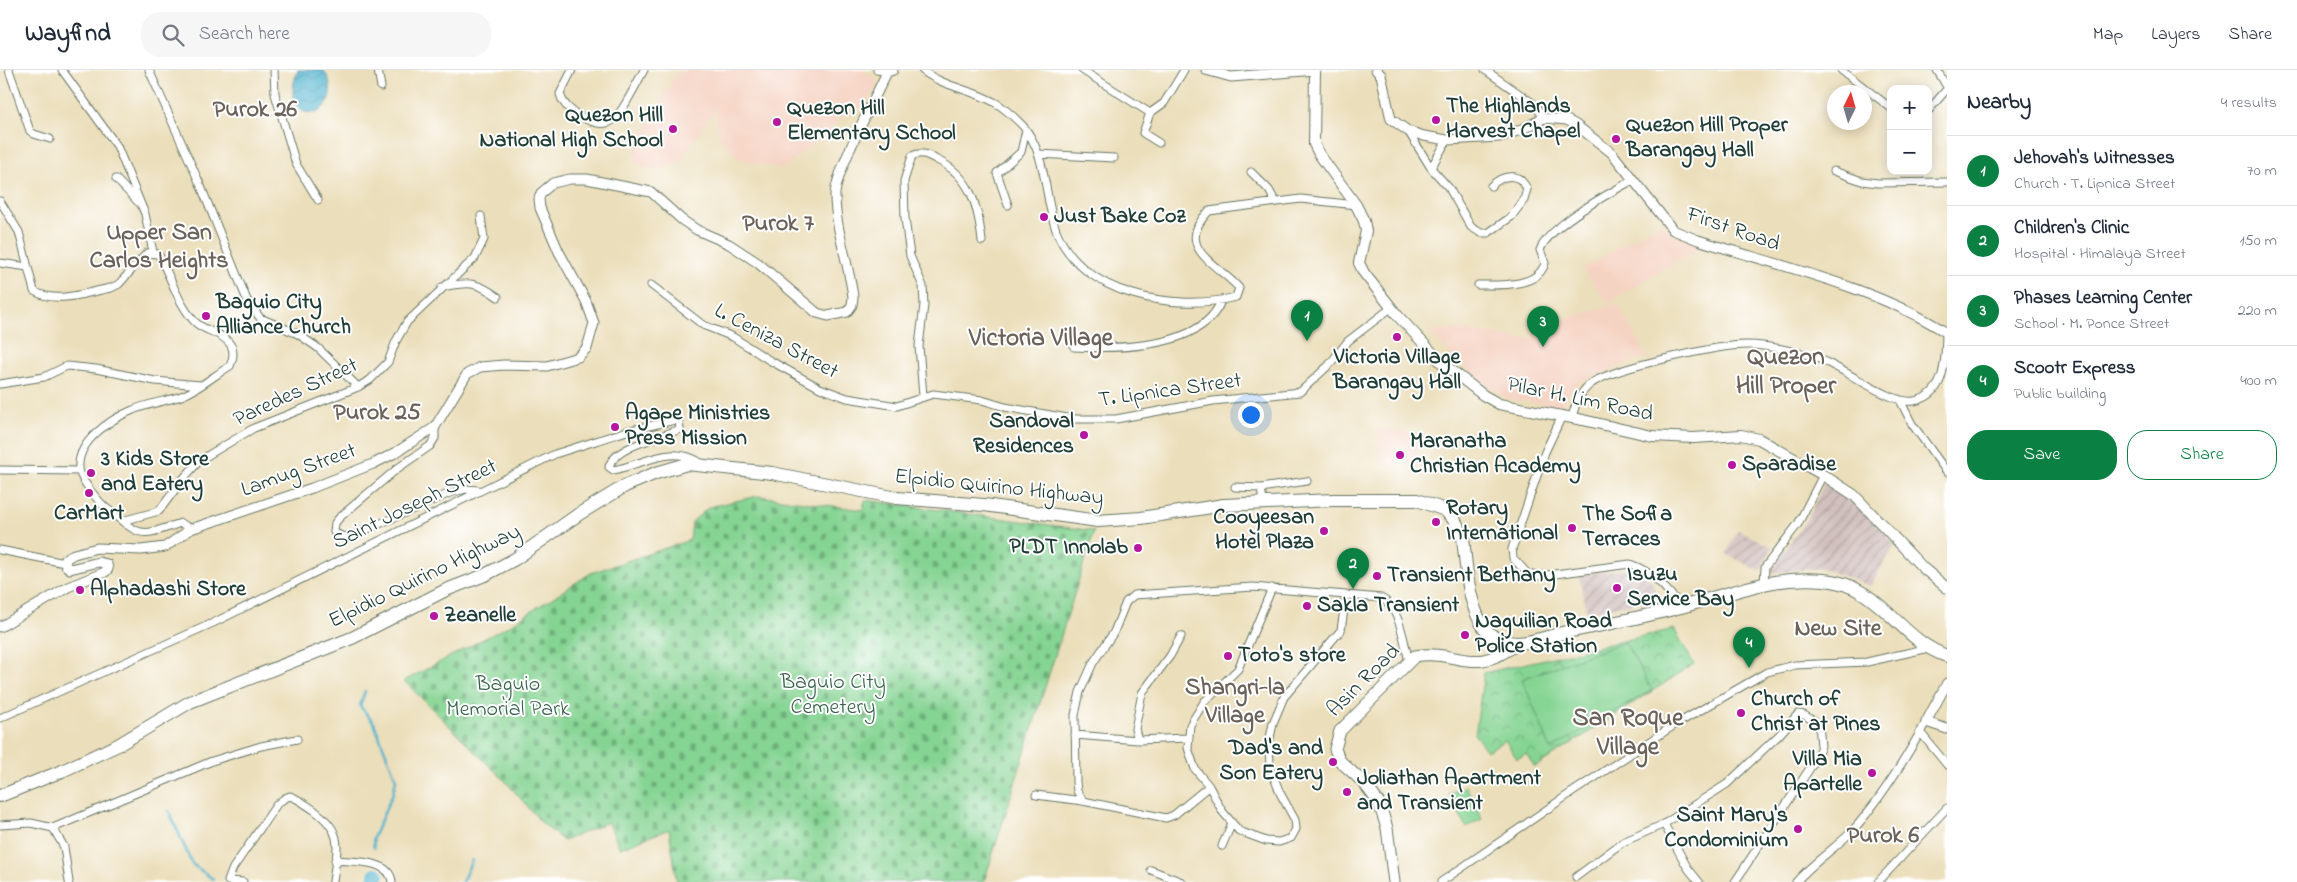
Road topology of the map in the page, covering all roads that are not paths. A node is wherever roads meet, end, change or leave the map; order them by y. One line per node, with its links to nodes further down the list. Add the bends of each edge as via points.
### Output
1 (9, 70): 26 (street, via 30,131)
2 (62, 70): 43 (street, via 116,146)
3 (149, 70): 59 (street, via 247,300 260,318 311,343)
4 (274, 70): 38 (street, via 275,94 296,164)
5 (378, 70): 18 (street)
6 (572, 70): 7 (street, via 560,94 565,106 588,120 610,123 617,117)
7 (644, 70)
8 (922, 70): 24 (street, via 946,84 995,102)
9 (1082, 70): 22 (street)
10 (1184, 70): 22 (street, via 1164,103)
11 (1206, 70): 12 (street, via 1231,77)
12 (1315, 70): 42 (main road, Pilar H. Lim Road, via 1314,144)
13 (1376, 70): 25 (street, via 1381,75 1392,119)
14 (1485, 70): 23 (street, via 1534,104)
15 (1841, 70): 20 (street)
16 (1937, 70): 19 (street)
17 (886, 71): 63 (street, Lamug Street, via 835,194 853,296 847,312 828,316 816,313 758,264 730,244 682,220 651,192 587,179 553,183 538,199 559,252 592,314 593,335 587,348 563,364 489,366 466,374)
18 (381, 87)
19 (1947, 88): 21 (street)
20 (1887, 105)
21 (1932, 106)
22 (1150, 113): 28 (street, via 1143,133)
23 (1544, 118): 27 (street, First Road, via 1499,137); 35 (street, First Road, via 1567,120 1587,132 1612,153)
24 (1026, 130): 29 (street); 41 (street, via 1021,152 997,173)
25 (1408, 131): 27 (street, First Road); 31 (street)
26 (50, 139)
27 (1447, 140): 31 (street)
28 (1158, 143)
29 (1038, 154): 30 (street); 53 (street, via 1056,231 1070,255 1102,280 1139,297 1163,301)
30 (1114, 158)
31 (1432, 168): 37 (street, via 1449,188 1471,227 1481,233 1488,233 1511,217 1524,200 1527,189 1520,180 1508,176)
32 (1834, 171): 36 (street, via 1878,183)
33 (1251, 172): 40 (street)
34 (116, 179): 43 (street)
35 (1633, 180): 50 (street, via 1604,196 1543,242 1540,250 1545,262 1540,274 1508,285); 55 (street, First Road, via 1674,230 1866,294 1921,316)
36 (1947, 182)
37 (1491, 186)
38 (318, 200)
39 (0, 201): 48 (street, via 19,232)
40 (1275, 201): 42 (street, via 1301,199); 53 (street, via 1209,211 1196,226 1194,233 1200,251 1239,288 1236,298)
41 (1008, 205)
42 (1356, 205): 54 (main road, Pilar H. Lim Road, via 1366,230 1360,263)
43 (143, 208): 46 (street)
44 (481, 216): 51 (street, Paredes Street, via 484,239 481,248 475,258)
45 (982, 241): 60 (street, via 975,199 963,179 944,163 925,154 912,156 904,181 905,218 910,256 923,286 919,346)
46 (153, 252): 48 (street, via 147,253 111,288 61,298 42,296 34,290); 58 (street, via 158,254 186,312 203,330 222,336 231,344 233,359 230,366)
47 (0, 263): 48 (street)
48 (28, 268)
49 (651, 285): 60 (street, L. Ceniza Street, via 703,325 733,337 820,388 847,398 888,406)
50 (1478, 285)
51 (442, 287): 52 (street, via 472,282 484,286); 59 (street, Paredes Street, via 407,322 388,362)
52 (498, 297)
53 (1221, 301): 56 (street, via 1218,310 1204,325 1164,341 1118,347)
54 (1391, 308): 60 (street, T. Lipnica Street, via 1348,341 1329,365 1300,392 1292,394 1213,401 1129,417 1089,420 1043,414 982,400 933,394); 62 (main road, Pilar H. Lim Road, via 1440,362 1483,395 1499,404)
55 (1946, 333): 61 (street, via 1945,372 1941,382 1916,401)
56 (1074, 347)
57 (0, 384): 58 (street, via 44,377 67,366)
58 (201, 385): 66 (street, via 184,395 134,409 106,424 83,449)
59 (358, 387): 74 (street, Paredes Street, via 254,428 200,460 159,511)
60 (923, 396)
61 (1901, 402): 62 (street, via 1811,356 1748,345 1646,364 1601,377 1584,390); 67 (street, via 1912,424)
62 (1567, 417): 68 (main road, Pilar H. Lim Road, via 1652,436 1741,435 1760,440); 82 (street, via 1545,452 1512,549 1513,558 1526,573 1540,576 1630,564 1649,573)
63 (435, 427): 72 (street, via 435,438 430,446 398,468 340,517 334,532 343,537 354,535 450,493); 75 (street, Lamug Street, via 373,464)
64 (702, 464): 72 (street, Saint Joseph Street, via 692,457 675,454 613,470 610,467 612,459 646,440 680,429 679,422 675,420 582,444); 73 (highway, Elpidio Quirino Highway, via 814,480 897,498 984,505 1098,521); 101 (highway, Elpidio Quirino Highway, via 674,467 626,486 485,575 446,590 352,638 190,702 118,745)
65 (0, 470): 66 (street)
66 (79, 471): 74 (street, via 102,504)
67 (1947, 472)
68 (1823, 475): 78 (street, via 1798,524 1765,566); 80 (main road, Pilar H. Lim Road, via 1867,506 1923,568)
69 (1306, 481): 71 (street)
70 (1235, 487): 71 (street)
71 (1261, 488): 73 (street)
72 (480, 490): 90 (street, Saint Joseph Street, via 213,623)
73 (1263, 502): 85 (highway, Elpidio Quirino Highway, via 1417,500 1445,510 1463,537 1476,615 1495,637)
74 (122, 521): 75 (street, via 141,533 156,532 181,523)
75 (191, 529): 77 (street, Lamug Street, via 164,547 141,550 97,548 68,556)
76 (0, 550): 77 (street)
77 (65, 563): 83 (street, via 70,569 104,563 108,569 68,587)
78 (1764, 583): 82 (highway, Elpidio Quirino Highway); 86 (highway, Elpidio Quirino Highway, via 1789,578 1848,585 1872,598)
79 (1272, 588): 81 (street); 94 (street, via 1134,594 1126,602 1114,632 1086,676 1077,702); 95 (street, via 1238,669 1204,702 1190,725)
80 (1947, 588)
81 (1346, 596): 88 (street, via 1381,598 1388,603 1398,623); 104 (street, via 1341,630 1284,697 1273,723 1269,743 1270,767 1276,786 1295,820 1296,829 1291,838 1279,842 1266,841 1245,834)
82 (1681, 607): 85 (highway, Elpidio Quirino Highway)
83 (0, 627)
84 (1181, 636): 97 (street, via 1142,693 1135,729)
85 (1518, 643): 88 (main road, Asin Road, via 1500,656 1476,662 1426,654)
86 (1929, 648): 87 (highway, Elpidio Quirino Highway); 119 (street, via 1867,662 1795,665 1767,672 1657,737)
87 (1947, 656)
88 (1409, 661): 118 (main road, Asin Road, via 1340,731 1335,750 1340,761 1364,783 1379,803)
89 (1947, 683): 91 (street)
90 (0, 718)
91 (1926, 722): 92 (street); 93 (street)
92 (1947, 729)
93 (1920, 732): 98 (street); 122 (street, via 1852,830 1809,866)
94 (1075, 735): 97 (street); 102 (street, via 1076,787)
95 (1187, 738): 97 (street); 99 (street, via 1195,769)
96 (297, 739): 107 (street, via 212,761)
97 (1138, 740)
98 (1947, 765)
99 (1208, 786): 102 (street, via 1166,818); 104 (street)
100 (1036, 795): 102 (street)
101 (0, 796)
102 (1083, 801)
103 (1947, 808): 123 (street)
104 (1232, 823): 108 (street)
105 (1664, 824): 111 (street, via 1623,842); 120 (street); 121 (street, via 1727,784 1798,714 1804,714 1819,724 1821,746 1816,759)
106 (0, 825): 107 (street, via 31,823)
107 (53, 828): 112 (street, via 64,847)
108 (1222, 846)
109 (335, 860): 113 (street, via 336,835 333,827 298,798 290,796 277,804 233,868); 115 (street); 116 (street, via 384,867)
110 (1151, 870): 117 (street)
111 (1576, 876)
112 (69, 882)
113 (227, 882): 114 (street)
114 (242, 882)
115 (333, 882)
116 (392, 882)
117 (1182, 882)
118 (1394, 882)
119 (1441, 882)
120 (1699, 882)
121 (1735, 882)
122 (1796, 882)
123 (1878, 882)

